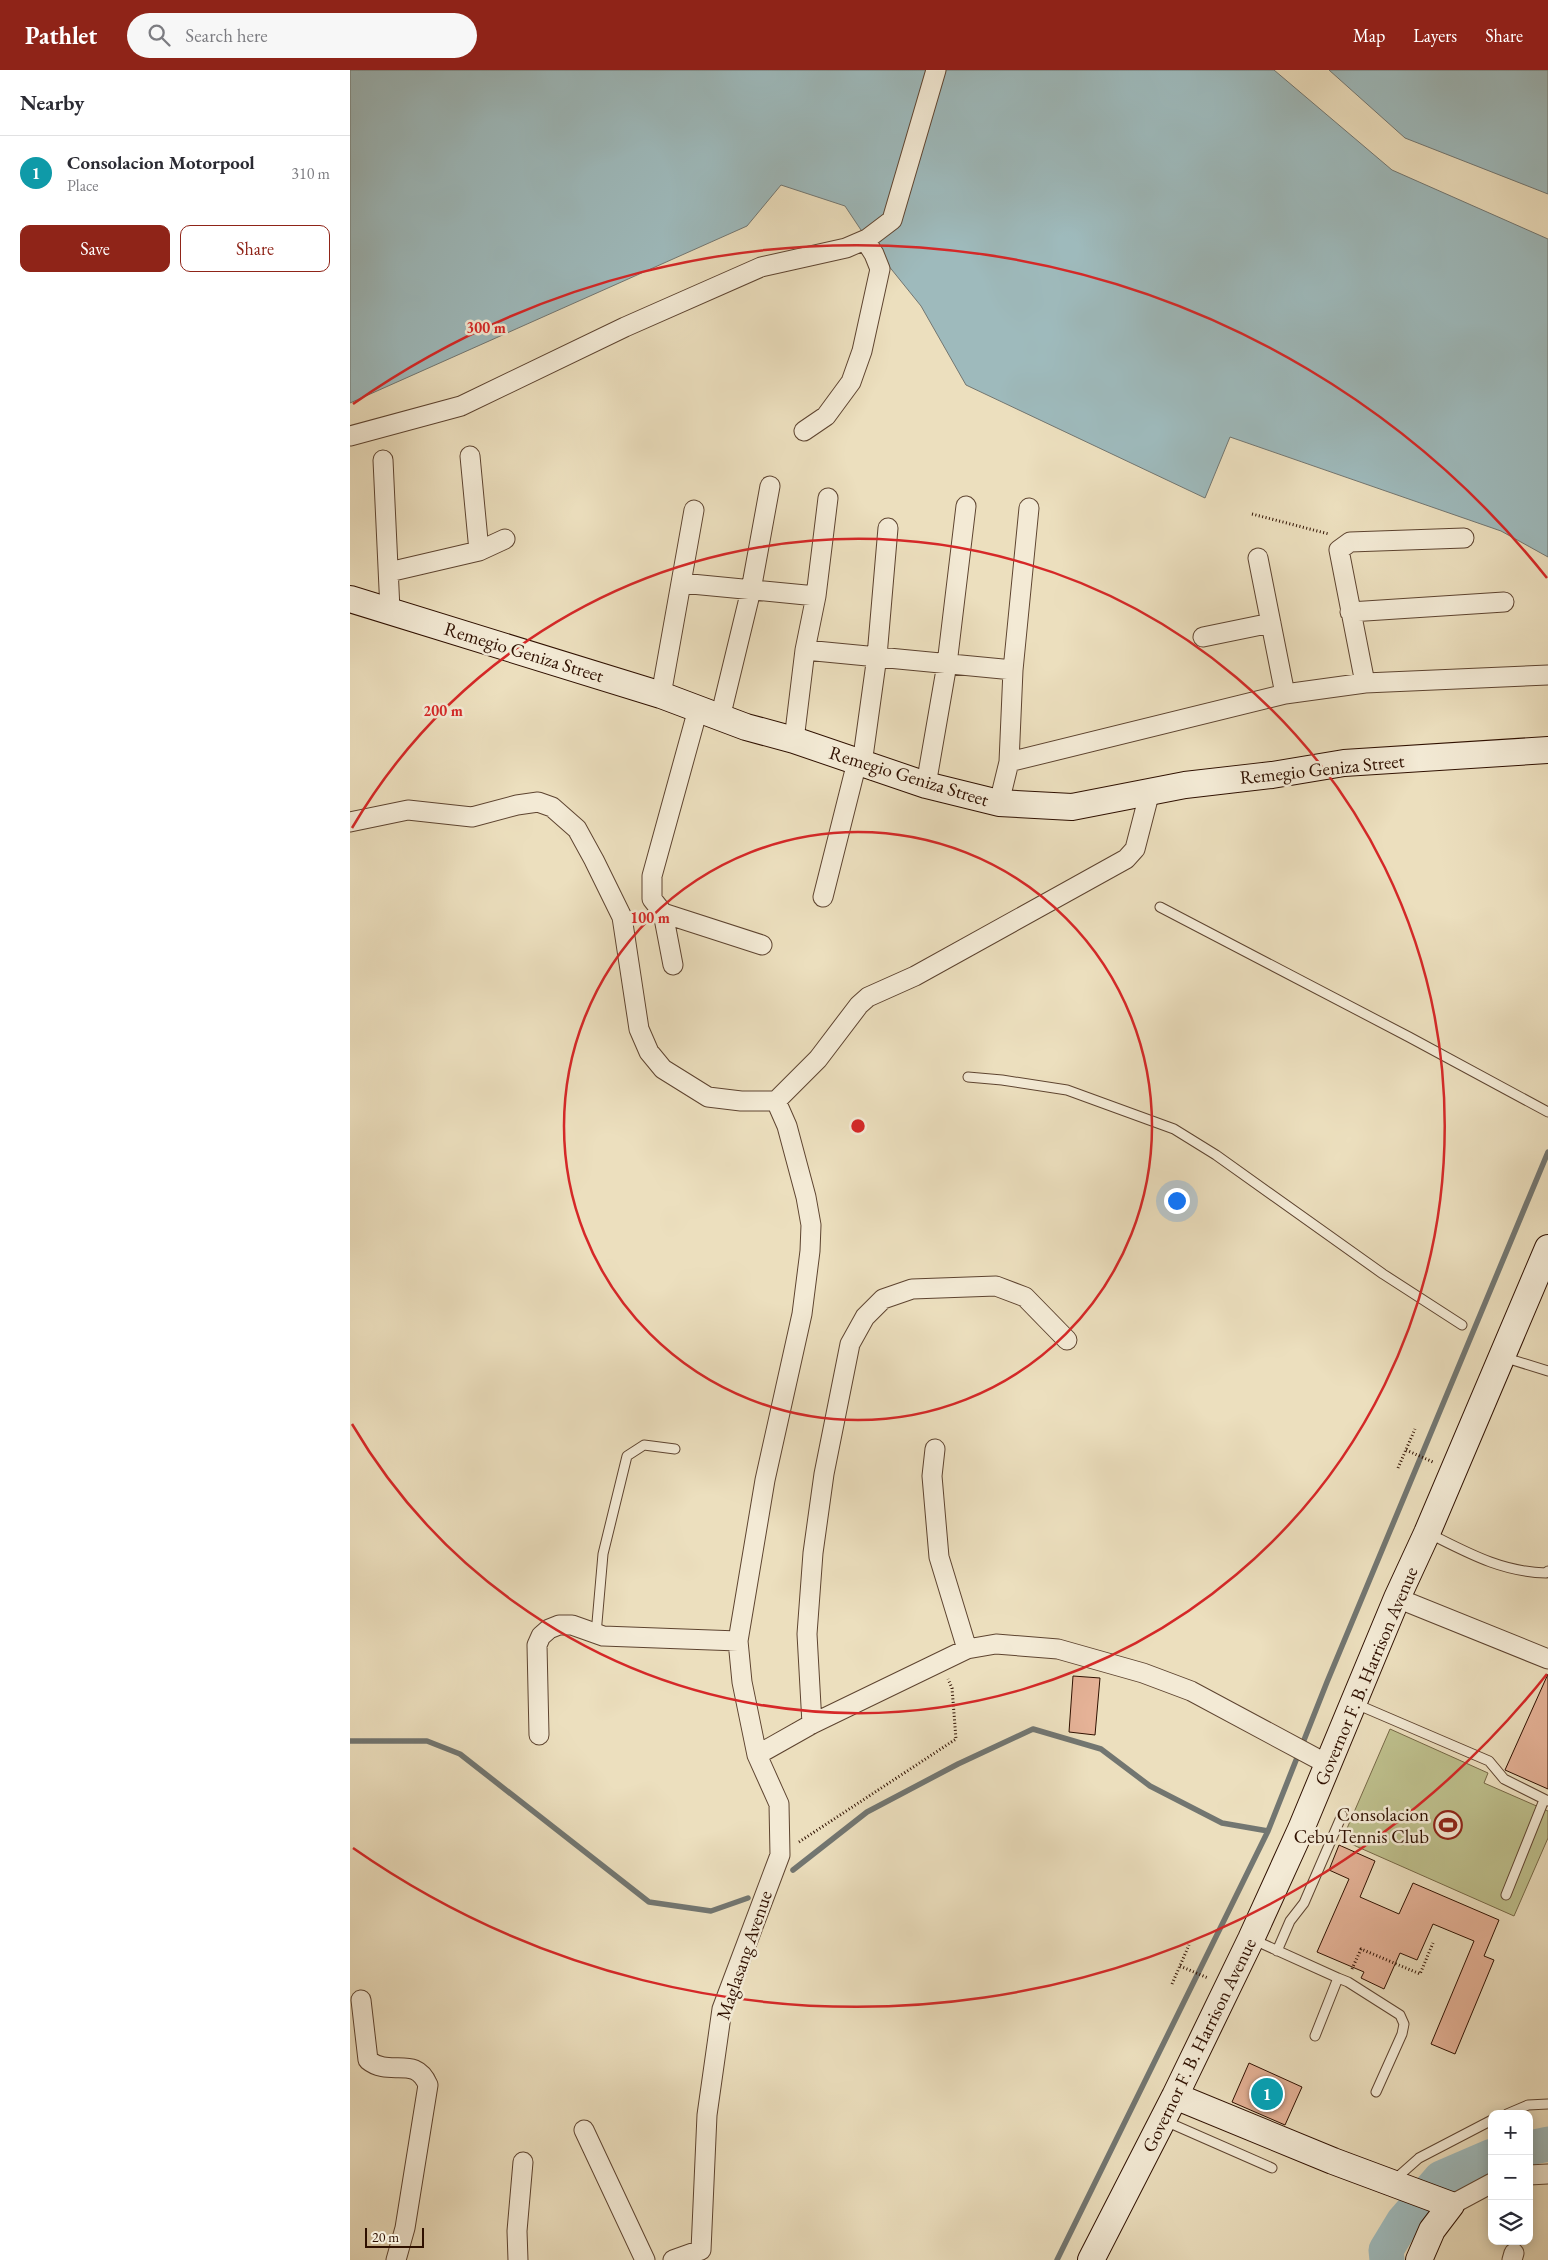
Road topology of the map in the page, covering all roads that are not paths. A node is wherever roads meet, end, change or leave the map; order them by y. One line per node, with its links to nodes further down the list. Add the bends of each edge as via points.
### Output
1 (936, 70): 2 (street, via 892,220)
2 (865, 240): 3 (street, via 880,269 862,351 851,382 826,416); 4 (street, via 846,248 761,267 625,327 461,406)
3 (804, 431)
4 (350, 436)
5 (470, 456): 15 (street)
6 (383, 460): 17 (street)
7 (770, 486): 19 (street)
8 (828, 498): 20 (street)
9 (966, 506): 29 (street)
10 (1029, 508): 30 (street)
11 (694, 510): 18 (street)
12 (888, 528): 28 (street)
13 (1464, 538): 24 (street, via 1350,542 1344,545 1339,550)
14 (505, 539): 15 (street)
15 (479, 551): 17 (street)
16 (1258, 558): 25 (street)
17 (390, 572): 23 (street)
18 (682, 583): 19 (street); 34 (street)
19 (750, 590): 20 (street); 35 (street)
20 (816, 596): 27 (street)
21 (350, 599): 23 (street, Remegio Geniza Street)
22 (1504, 602): 24 (street)
23 (390, 610): 34 (street, Remegio Geniza Street)
24 (1350, 612): 32 (street)
25 (1271, 623): 26 (street); 33 (street)
26 (1202, 637)
27 (805, 650): 28 (street); 36 (street)
28 (877, 656): 29 (street); 39 (street)
29 (947, 664): 30 (street); 40 (street)
30 (1013, 670): 38 (street)
31 (1548, 675): 32 (street)
32 (1365, 682): 33 (street)
33 (1285, 694): 38 (street)
34 (661, 695): 35 (street, Remegio Geniza Street)
35 (709, 713): 36 (street, Remegio Geniza Street); 46 (street, via 652,876 652,899)
36 (794, 740): 39 (street, Remegio Geniza Street)
37 (1548, 750): 41 (street, Remegio Geniza Street, via 1344,763)
38 (1010, 762): 42 (street)
39 (860, 763): 40 (street, Remegio Geniza Street); 44 (street)
40 (926, 784): 42 (street, Remegio Geniza Street)
41 (1150, 791): 42 (street, Remegio Geniza Street, via 1072,807); 50 (street, via 1135,849 1126,859 923,971 868,996 818,1059)
42 (1000, 803)
43 (350, 822): 50 (street, via 408,810 472,817 538,802 552,807 577,829 622,917 639,1028 649,1052 663,1069 708,1097)
44 (823, 897)
45 (1160, 907): 51 (lane)
46 (663, 913): 47 (street); 48 (street)
47 (762, 945)
48 (673, 965)
49 (968, 1077): 53 (lane, via 1067,1090 1174,1129)
50 (776, 1101): 63 (street, Maglasang Avenue, via 787,1126 806,1197 811,1225 810,1251 802,1314 765,1480)
51 (1548, 1112)
52 (1548, 1248): 55 (street, Governor F. B. Harrison Avenue)
53 (1462, 1325)
54 (1067, 1340): 67 (street, via 1025,1297 996,1286 912,1289 883,1299 864,1317 850,1344 824,1474 813,1553 807,1634)
55 (1502, 1356): 56 (lane); 59 (street, Governor F. B. Harrison Avenue)
56 (1548, 1371)
57 (675, 1449): 62 (lane, via 644,1445 627,1456 603,1554)
58 (935, 1449): 64 (street, via 932,1476 939,1558)
59 (1427, 1533): 60 (lane, via 1492,1564 1526,1573); 61 (street, Governor F. B. Harrison Avenue)
60 (1548, 1571)
61 (1397, 1598): 65 (street); 66 (street, Governor F. B. Harrison Avenue)
62 (596, 1634): 63 (street); 68 (street, via 559,1624 540,1636 537,1645)
63 (738, 1641): 69 (street, Maglasang Avenue, via 742,1682)
64 (967, 1649): 67 (street); 70 (street, via 996,1644 1058,1649 1143,1673 1191,1691)
65 (1548, 1660)
66 (1354, 1703): 70 (street, Governor F. B. Harrison Avenue); 71 (lane, via 1489,1762 1504,1779)
67 (812, 1724): 69 (street)
68 (539, 1735)
69 (757, 1755): 93 (street, Maglasang Avenue, via 779,1804 780,1854 722,2009 707,2115)
70 (1329, 1765): 74 (street, Governor F. B. Harrison Avenue)
71 (1546, 1800): 73 (lane)
72 (1342, 1815): 75 (lane, via 1307,1895)
73 (1506, 1895)
74 (1251, 1938): 75 (lane); 80 (street, Governor F. B. Harrison Avenue)
75 (1277, 1951): 76 (lane)
76 (1338, 1978): 78 (lane); 79 (lane, via 1400,2015 1404,2024)
77 (361, 2000): 94 (street, via 368,2060 377,2067 417,2069 428,2085 405,2228)
78 (1315, 2036)
79 (1376, 2092)
80 (1175, 2096): 83 (street, Governor F. B. Harrison Avenue); 90 (street)
81 (1548, 2104): 82 (lane, via 1528,2104)
82 (1515, 2110)
83 (1163, 2120): 87 (lane); 98 (street, Governor F. B. Harrison Avenue)
84 (1488, 2122): 90 (lane, via 1419,2158)
85 (584, 2130): 96 (street)
86 (523, 2162): 95 (street)
87 (1272, 2168)
88 (1533, 2174): 89 (street)
89 (1548, 2174)
90 (1391, 2183): 92 (street)
91 (1488, 2184): 92 (street)
92 (1434, 2200): 99 (street, via 1432,2230)
93 (706, 2255): 97 (street, Maglasang Avenue)
94 (396, 2260)
95 (518, 2260)
96 (645, 2260)
97 (673, 2260)
98 (1091, 2260)
99 (1419, 2260)

